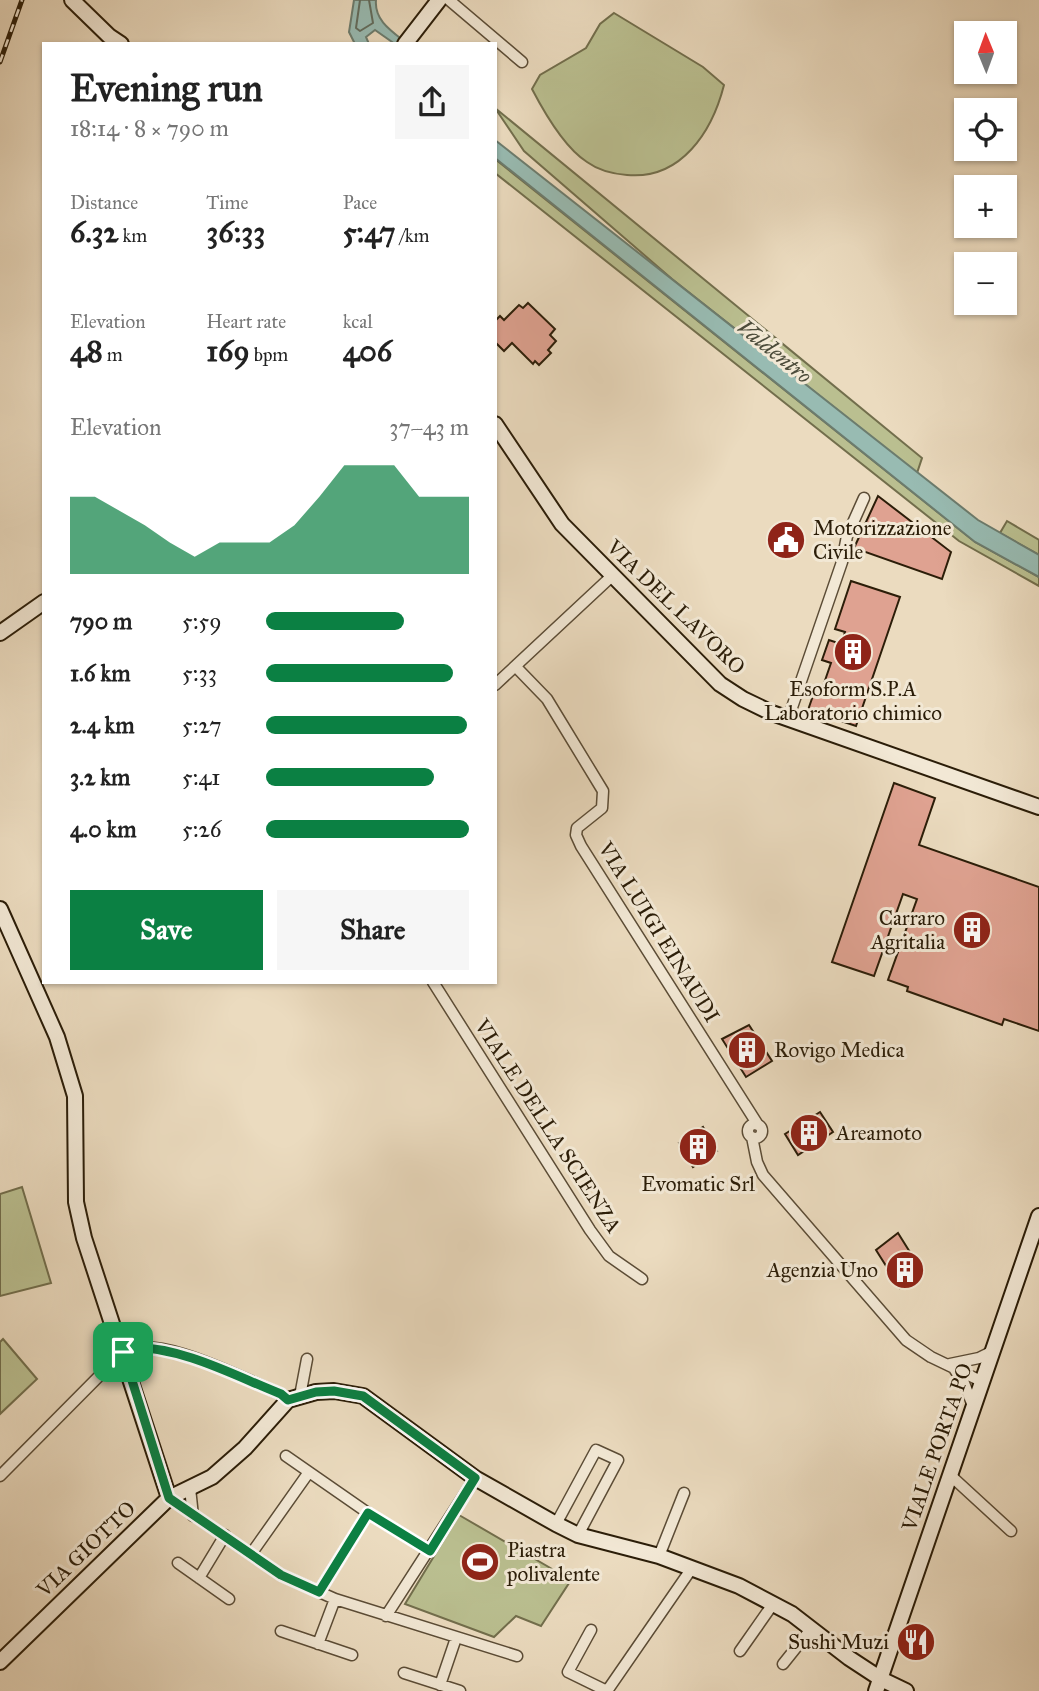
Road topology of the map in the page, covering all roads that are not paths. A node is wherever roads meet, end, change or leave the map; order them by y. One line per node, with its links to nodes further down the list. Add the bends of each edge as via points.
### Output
1 (72, 0): 5 (street)
2 (439, 0): 4 (street)
3 (449, 0): 6 (street)
4 (407, 40)
5 (118, 42)
6 (522, 62)
7 (497, 427): 9 (street, VIA DEL LAVORO, via 562,524)
8 (864, 498): 14 (street, via 847,536)
9 (612, 575): 12 (street); 14 (street, VIA DEL LAVORO, via 720,684)
10 (42, 602): 11 (street)
11 (0, 633)
12 (516, 667): 13 (street); 23 (street, VIA LUIGI EINAUDI, via 547,699 603,791 602,808 577,828 576,835 755,1123 748,1130 756,1137 754,1150 763,1175 906,1340)
13 (497, 683)
14 (788, 719): 15 (street, VIA DEL LAVORO)
15 (1039, 807)
16 (0, 909): 20 (street, via 70,1076 78,1130 76,1202)
17 (434, 984): 19 (street, VIALE DELLA SCIENZA, via 602,1247)
18 (1039, 1216): 21 (street, VIALE PORTA PO)
19 (642, 1279)
20 (123, 1352): 25 (street, via 152,1347 183,1354); 30 (street); 34 (street)
21 (991, 1352): 23 (street); 24 (street, VIALE PORTA PO)
22 (307, 1359): 25 (street)
23 (950, 1364): 24 (street, via 966,1365); 26 (street, via 964,1383)
24 (983, 1376): 26 (street, VIALE PORTA PO)
25 (294, 1398): 31 (street, via 334,1391 363,1396); 32 (street, VIA GIOTTO, via 212,1477)
26 (972, 1406): 29 (street, VIALE PORTA PO)
27 (286, 1456): 28 (street)
28 (309, 1472): 35 (street); 42 (street)
29 (950, 1475): 38 (street); 64 (street, VIALE PORTA PO)
30 (0, 1476)
31 (475, 1478): 37 (street); 41 (street)
32 (190, 1488): 34 (street, VIA GIOTTO); 36 (street)
33 (684, 1493): 43 (street)
34 (169, 1498): 36 (street); 60 (street, VIA GIOTTO)
35 (368, 1513): 41 (street); 47 (street)
36 (191, 1515): 39 (street)
37 (556, 1524): 40 (street); 40 (street, via 596,1450 618,1460)
38 (1011, 1531)
39 (225, 1535): 42 (street); 46 (street)
40 (578, 1535): 43 (street)
41 (430, 1551): 51 (street)
42 (251, 1554): 47 (street, via 281,1575)
43 (659, 1556): 45 (street)
44 (178, 1563): 46 (street)
45 (692, 1568): 50 (street); 66 (street)
46 (199, 1578): 49 (street)
47 (319, 1592): 48 (street)
48 (335, 1598): 51 (street); 56 (street)
49 (229, 1599)
50 (773, 1604): 52 (street); 57 (street)
51 (386, 1616): 55 (street)
52 (811, 1629): 61 (street); 64 (street)
53 (591, 1630): 66 (street, via 568,1672)
54 (281, 1631): 56 (street)
55 (456, 1639): 59 (street); 63 (street)
56 (318, 1644): 58 (street)
57 (740, 1651)
58 (352, 1655)
59 (516, 1656)
60 (0, 1662)
61 (783, 1664)
62 (404, 1673): 63 (street)
63 (440, 1685): 65 (street)
64 (878, 1685): 67 (street)
65 (460, 1691)
66 (607, 1691)
67 (906, 1691)

